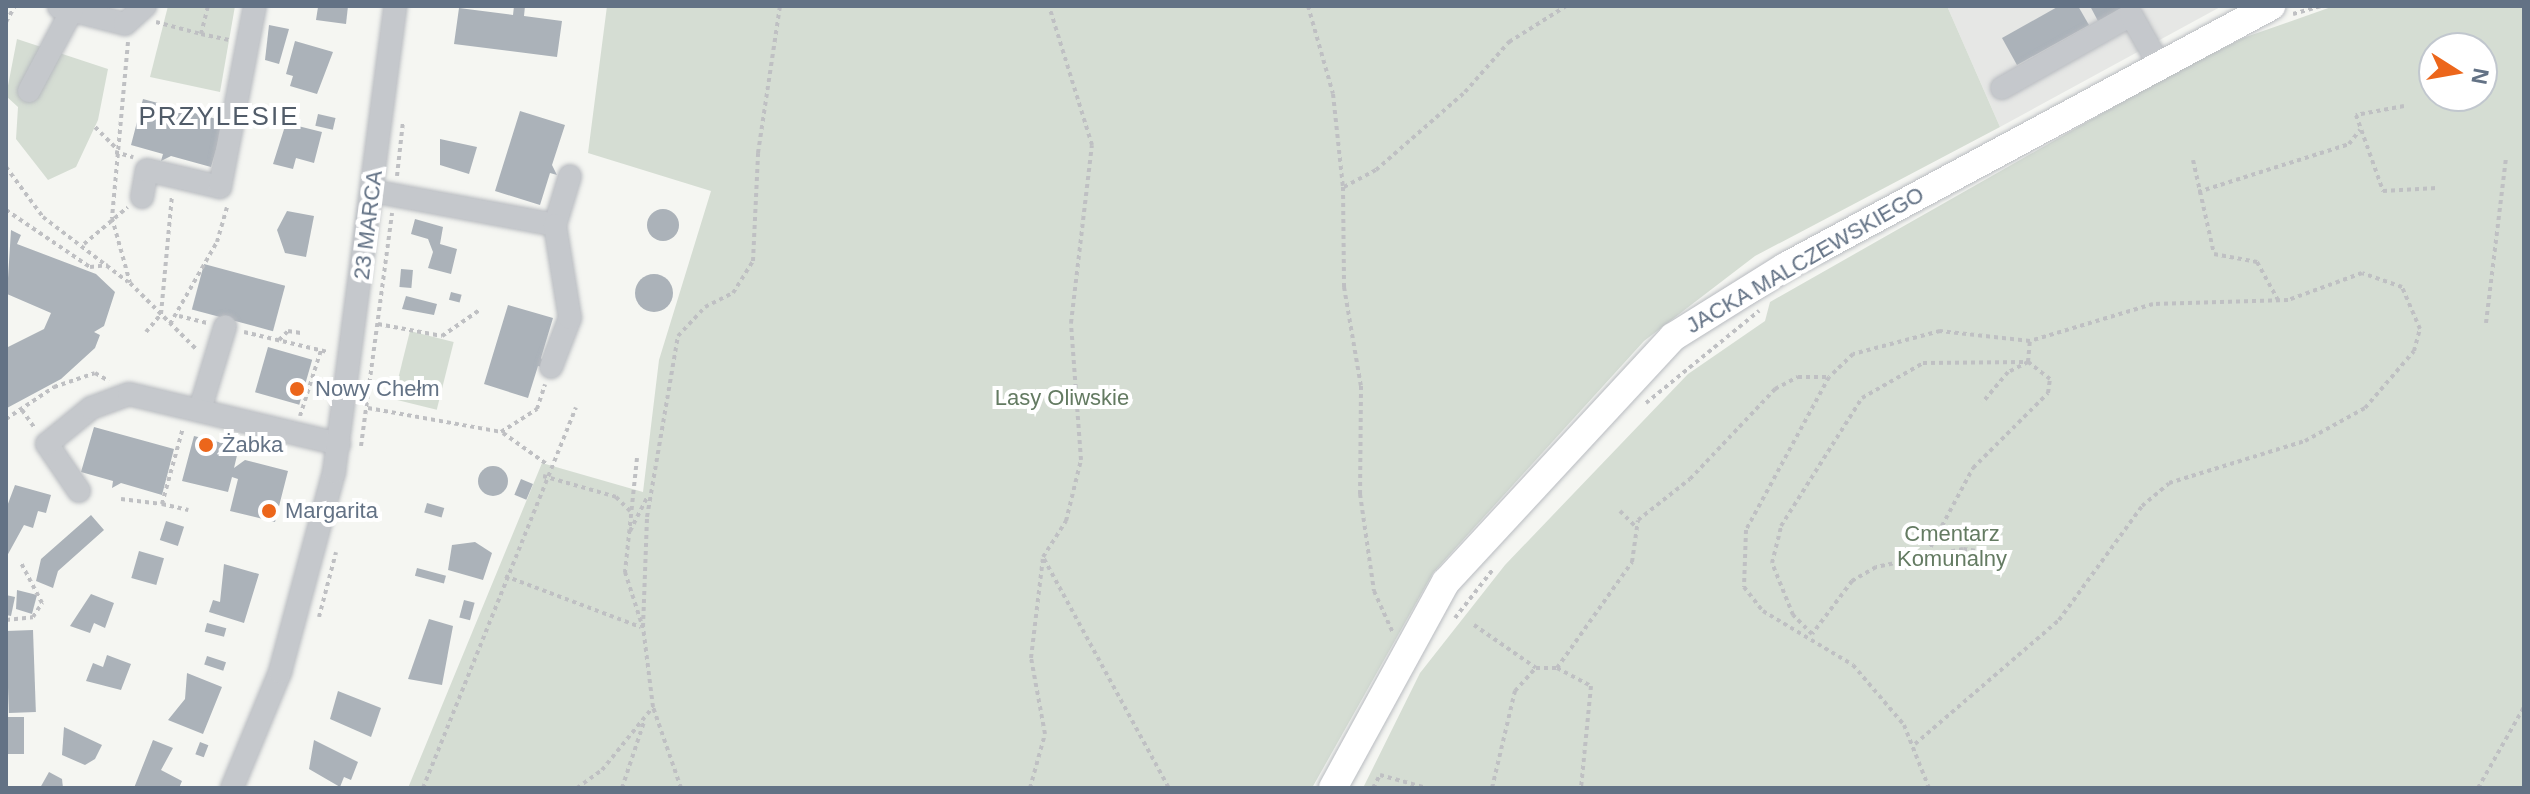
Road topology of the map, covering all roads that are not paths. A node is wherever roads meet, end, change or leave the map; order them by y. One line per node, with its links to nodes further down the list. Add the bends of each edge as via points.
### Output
1 (255, 6): 11 (street, via 220,187 147,170)
2 (395, 6): 10 (street, 23 MARCA)
3 (66, 8): 5 (street, via 125,24); 8 (street)
4 (2278, 11): 6 (main road, JACKA MALCZEWSKIEGO)
5 (142, 12)
6 (2158, 63): 7 (street, via 2131,15); 19 (main road, JACKA MALCZEWSKIEGO, via 1673,337 1472,551 1401,653)
7 (2002, 88)
8 (29, 91)
9 (570, 176): 12 (street)
10 (372, 191): 12 (street); 16 (street, 23 MARCA)
11 (142, 197)
12 (555, 225): 14 (street, via 570,318)
13 (225, 327): 15 (street)
14 (551, 367)
15 (195, 405): 16 (street); 17 (street, via 129,394 91,408 47,444)
16 (339, 444): 18 (street, 23 MARCA, via 293,629)
17 (79, 491)
18 (232, 788)
19 (1333, 788)

